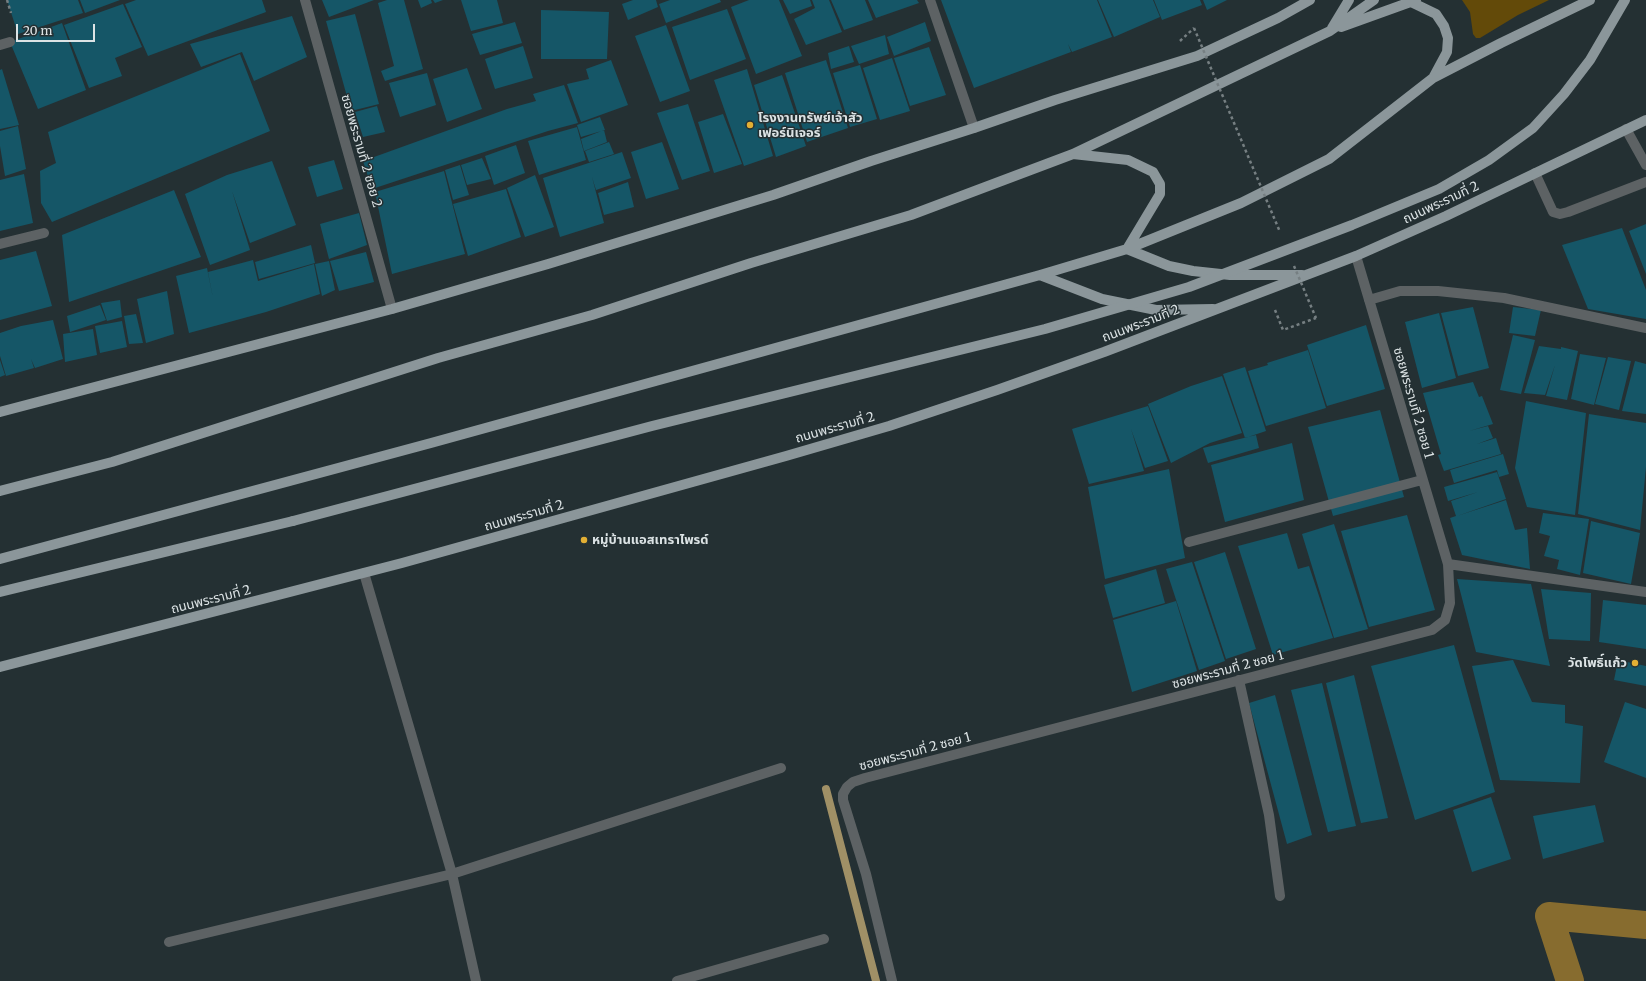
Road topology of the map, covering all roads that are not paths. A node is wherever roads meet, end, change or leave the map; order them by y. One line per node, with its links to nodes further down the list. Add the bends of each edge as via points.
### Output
1 (305, 0): 26 (street, ซอยพระรามที่ 2 ซอย 2)
2 (930, 0): 12 (street)
3 (1310, 0): 12 (main road, via 1197,56)
4 (1349, 0): 9 (main road)
5 (1374, 0): 9 (main road)
6 (1590, 0): 10 (main road)
7 (1625, 0): 35 (main road, bridge, via 1590,60 1564,94 1532,128 1489,160 1439,189 1189,287 1045,329 652,426 293,521)
8 (1414, 1): 9 (main road); 10 (main road, via 1436,14 1448,38 1447,52)
9 (1330, 31): 14 (main road)
10 (1433, 78): 20 (main road, via 1329,159 1241,203)
11 (1646, 120): 13 (main road, ถนนพระรามที่ 2)
12 (974, 128): 26 (main road, via 774,195)
13 (1626, 129): 15 (street); 16 (main road, ถนนพระรามที่ 2)
14 (1073, 154): 20 (main road, via 1128,160 1153,172 1160,184 1160,194); 30 (main road, via 904,217 592,315 438,358 112,462)
15 (1646, 165)
16 (1535, 173): 17 (street, via 1553,212 1560,214); 21 (main road, ถนนพระรามที่ 2)
17 (1646, 182)
18 (44, 233): 19 (street)
19 (0, 244)
20 (1127, 248): 22 (main road); 23 (main road, via 1169,266 1193,271 1230,275)
21 (1356, 256): 23 (main road, ถนนพระรามที่ 2); 24 (street, ซอยพระรามที่ 2 ซอย 1)
22 (1040, 275): 25 (main road, via 1102,299 1156,310); 32 (main road)
23 (1308, 275): 25 (main road, ถนนพระรามที่ 2)
24 (1370, 300): 27 (street, via 1400,291 1438,290 1504,298); 29 (street, ซอยพระรามที่ 2 ซอย 1)
25 (1221, 308): 34 (main road, ถนนพระรามที่ 2, via 1097,355 889,426)
26 (392, 309): 28 (main road)
27 (1646, 328)
28 (0, 412)
29 (1422, 480): 31 (street); 33 (street, ซอยพระรามที่ 2 ซอย 1)
30 (0, 491)
31 (1189, 542)
32 (0, 559)
33 (1448, 564): 36 (street); 38 (street, ซอยพระรามที่ 2 ซอย 1, via 1450,603 1445,620 1432,630)
34 (364, 573): 37 (main road, ถนนพระรามที่ 2); 40 (street)
35 (0, 592)
36 (1643, 592)
37 (0, 668)
38 (1239, 680): 41 (street, via 1268,815); 46 (street, ซอยพระรามที่ 2 ซอย 1, via 865,778 848,787 843,794 843,800 866,874)
39 (781, 768): 40 (street)
40 (452, 874): 43 (street); 44 (street)
41 (1280, 896)
42 (824, 939): 45 (street)
43 (169, 942)
44 (476, 981)
45 (677, 981)
46 (892, 981)

